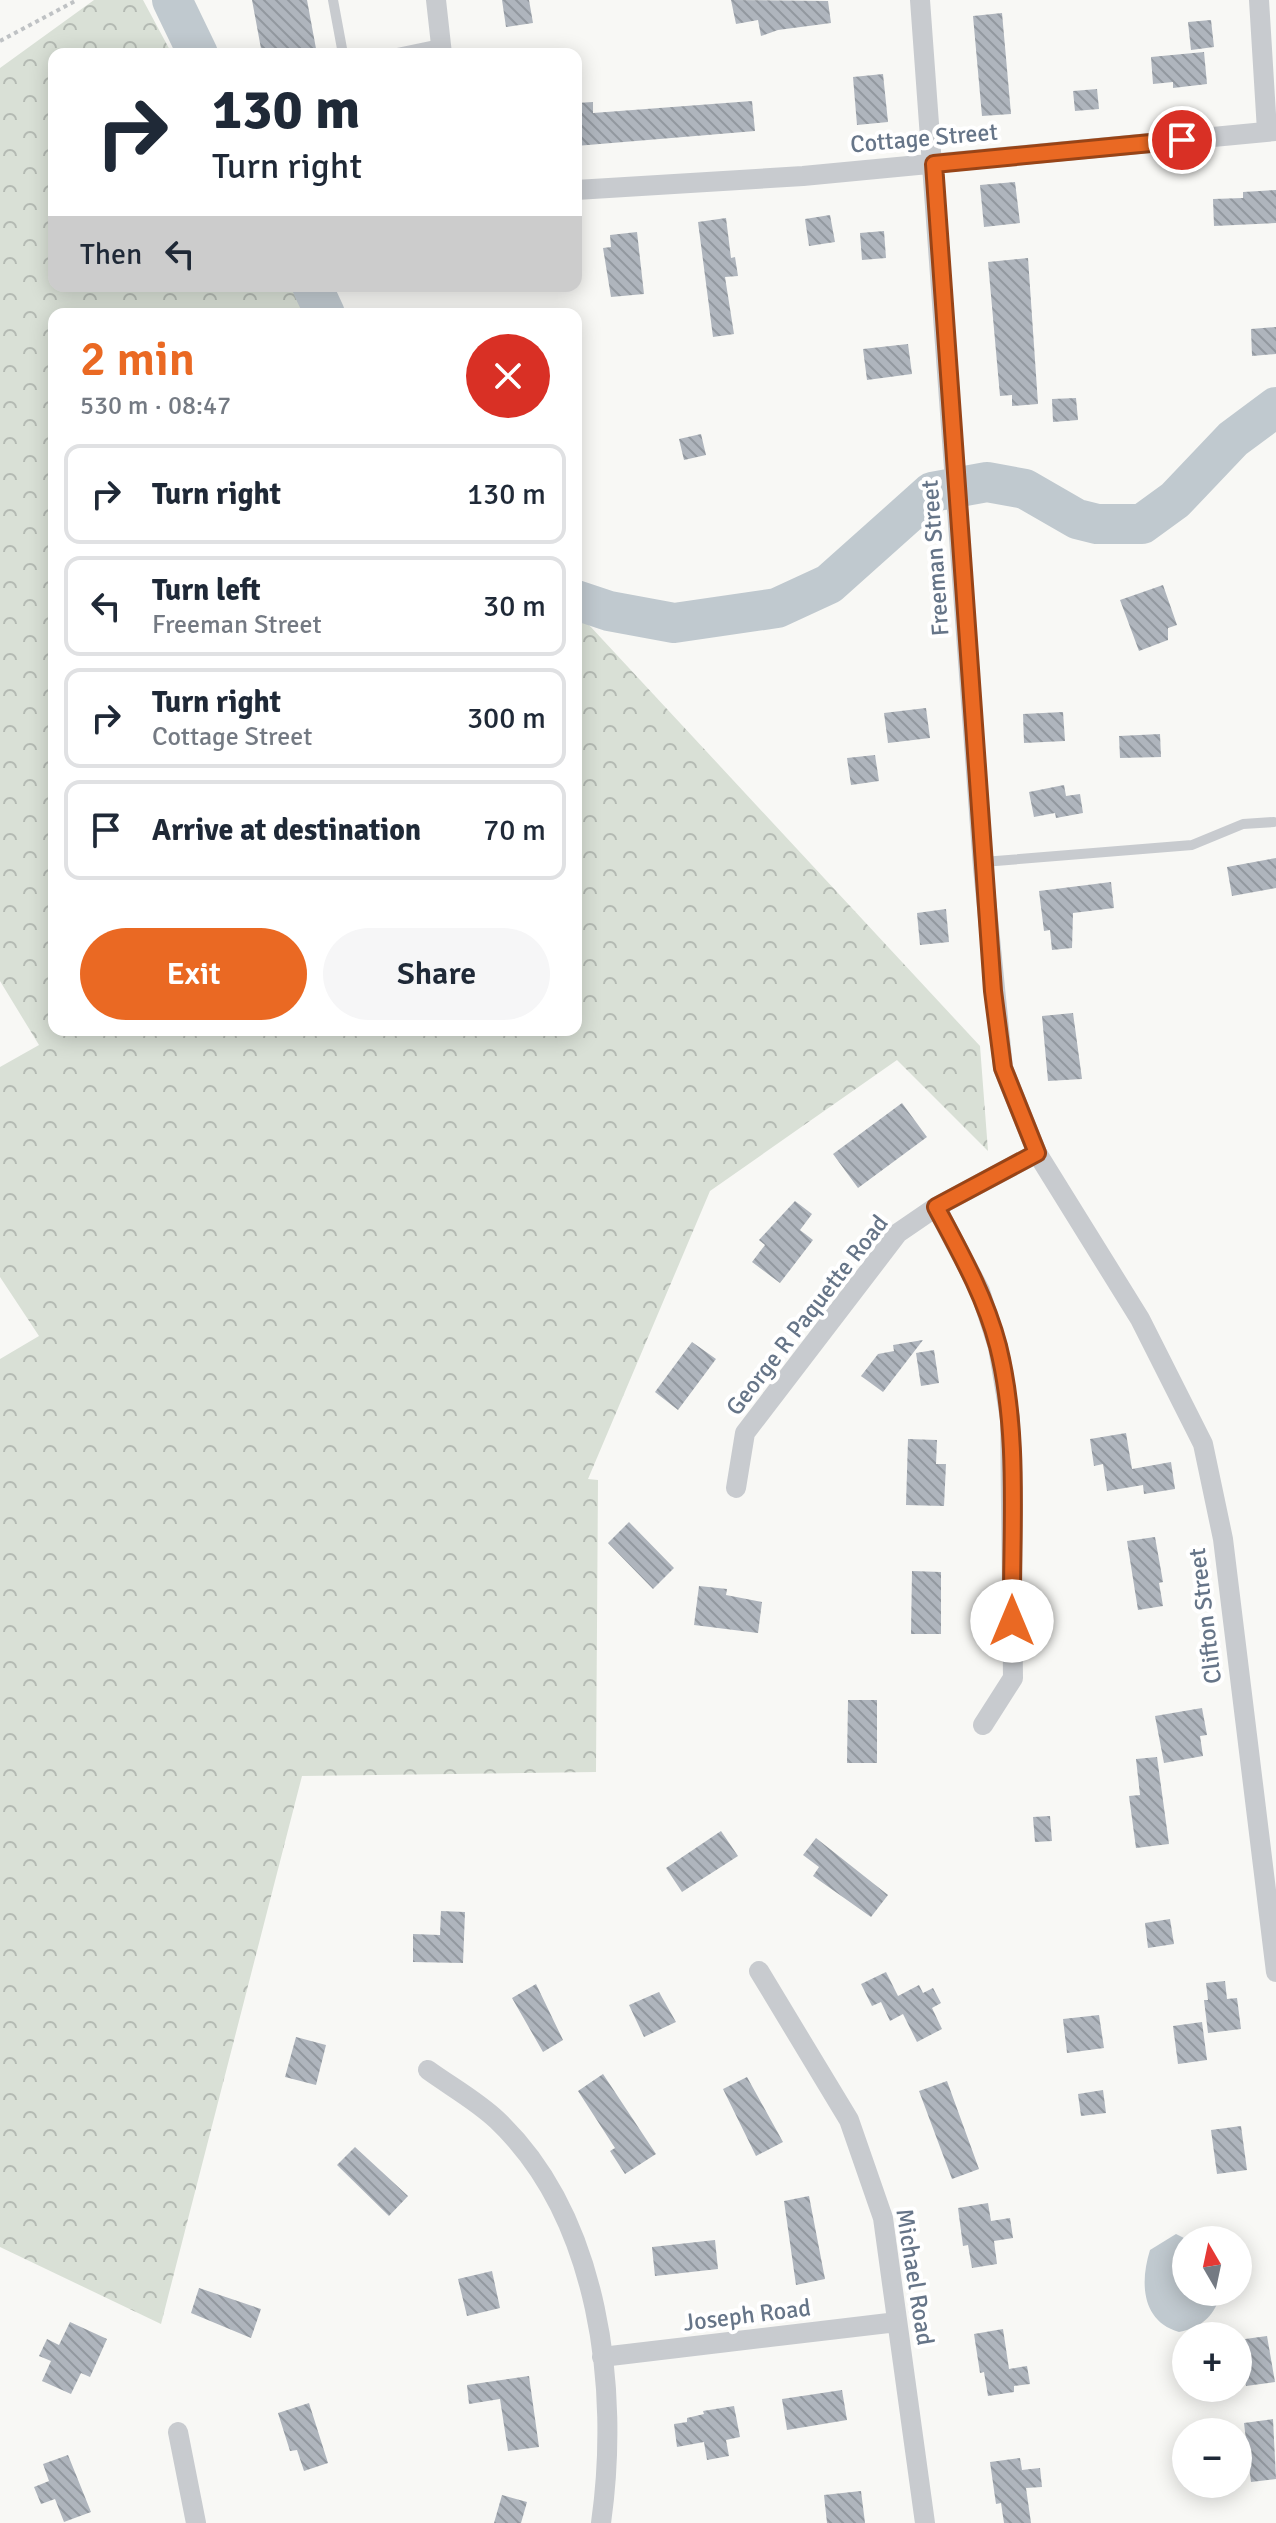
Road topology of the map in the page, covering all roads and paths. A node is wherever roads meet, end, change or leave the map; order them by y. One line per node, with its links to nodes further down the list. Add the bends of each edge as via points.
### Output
1 (77, 0): 6 (path)
2 (333, 0): 7 (lane)
3 (436, 0): 8 (street)
4 (920, 0): 10 (street, Freeman Street)
5 (1259, 0): 9 (street)
6 (0, 41)
7 (342, 48)
8 (441, 48)
9 (1272, 131): 10 (street, Cottage Street)
10 (934, 164): 11 (street, Cottage Street); 13 (street, Freeman Street)
11 (582, 190)
12 (1274, 822): 13 (lane, via 1243,824 1192,845)
13 (983, 862): 14 (street, Freeman Street, via 1003,1068)
14 (1037, 1153): 15 (street, George R Paquette Road); 18 (street, Clifton Street, via 1140,1319 1203,1444 1223,1539)
15 (936, 1207): 16 (street, George R Paquette Road, via 898,1233 745,1433); 17 (street, via 980,1291 998,1347 1010,1419 1013,1678)
16 (736, 1488)
17 (983, 1725)
18 (1272, 1914): 20 (street, Clifton Street)
19 (759, 1971): 22 (street, Michael Road, via 849,2120 883,2218)
20 (1276, 1972)
21 (428, 2070): 23 (street, via 496,2119 536,2165 565,2214 585,2274)
22 (897, 2322): 23 (street, Joseph Road); 27 (street, Michael Road)
23 (602, 2357): 26 (street, via 608,2438)
24 (178, 2432): 25 (street)
25 (196, 2523)
26 (601, 2523)
27 (925, 2523)

